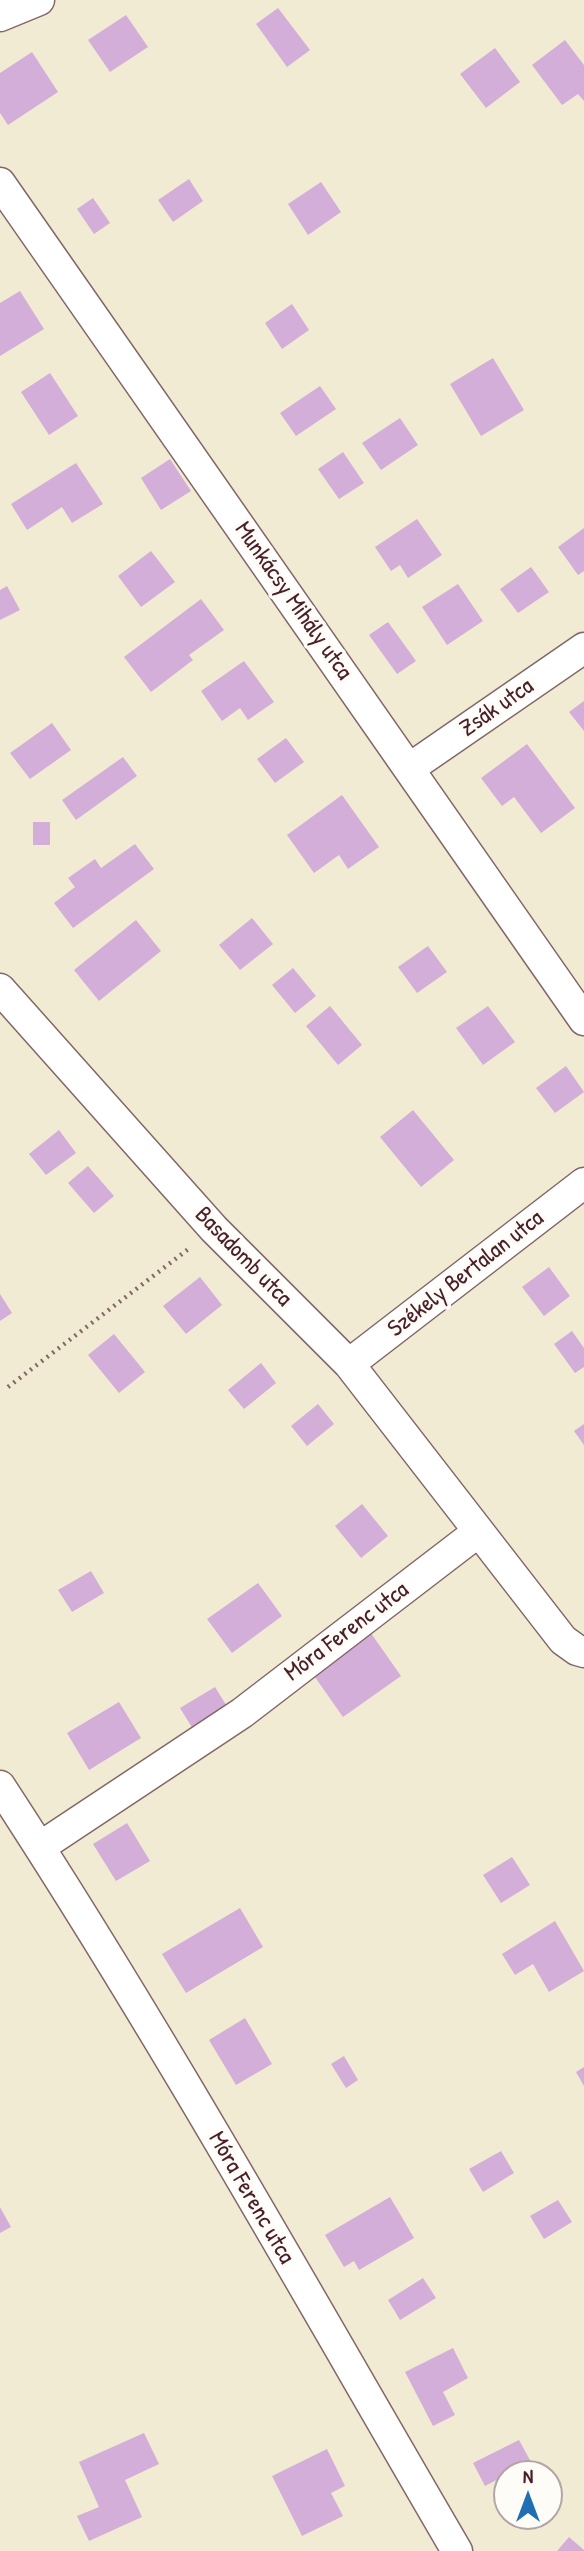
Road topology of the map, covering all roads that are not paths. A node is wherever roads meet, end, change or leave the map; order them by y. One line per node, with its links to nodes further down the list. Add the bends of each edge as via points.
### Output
1 (40, 0): 2 (street)
2 (0, 16)
3 (0, 183): 5 (street, Munkácsy Mihály utca)
4 (584, 648): 5 (street, Zsák utca)
5 (410, 768): 7 (street, Munkácsy Mihály utca)
6 (0, 989): 9 (street, Basadomb utca, via 214,1229)
7 (584, 1020)
8 (584, 1183): 9 (street, Székely Bertalan utca)
9 (349, 1364): 10 (street, Basadomb utca)
10 (478, 1532): 11 (street, Basadomb utca, via 563,1640); 13 (street, Móra Ferenc utca, via 242,1713)
11 (584, 1652)
12 (0, 1786): 13 (street, Móra Ferenc utca)
13 (40, 1847): 14 (street, Móra Ferenc utca, via 203,2115)
14 (457, 2551)

